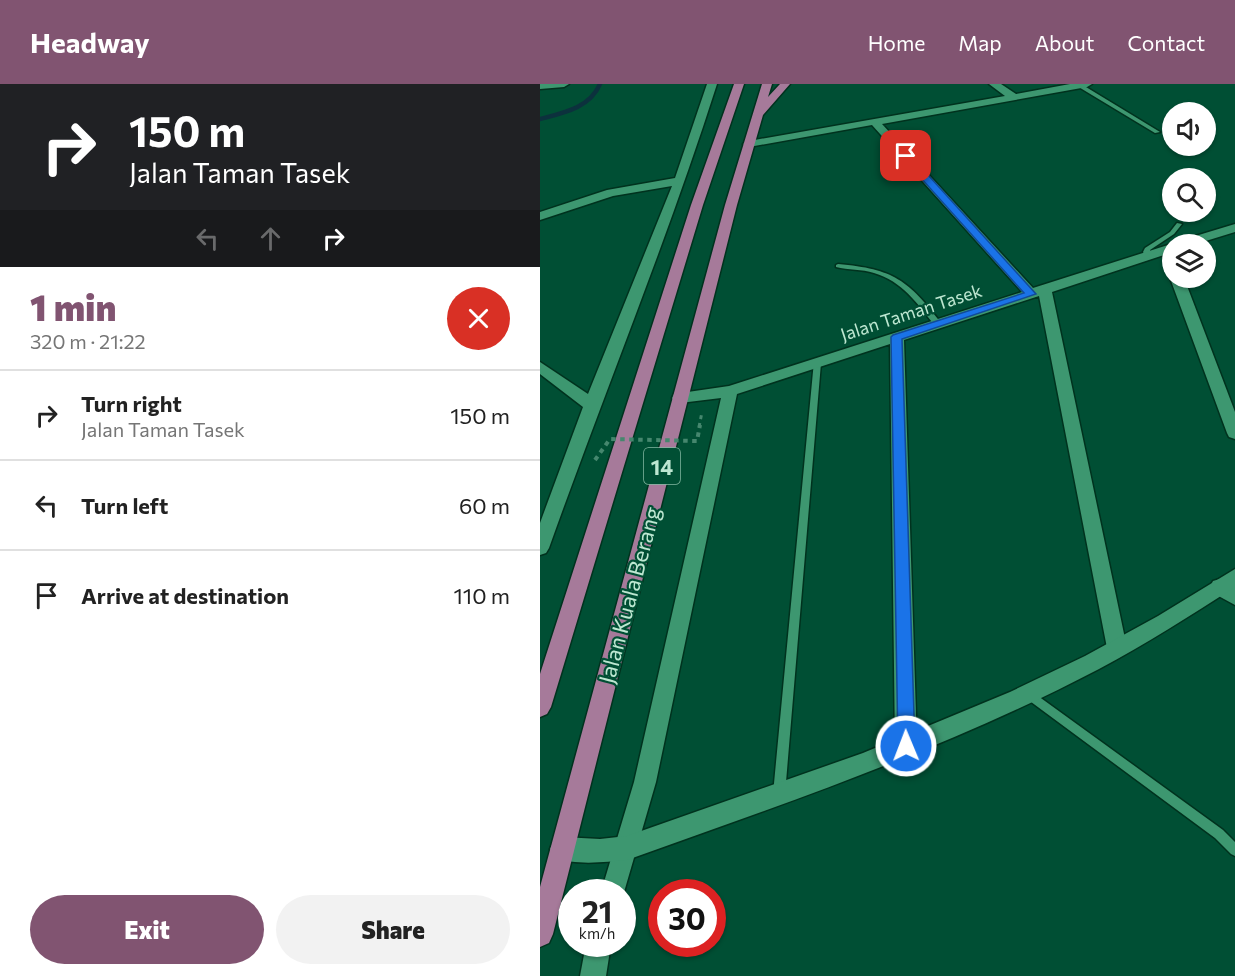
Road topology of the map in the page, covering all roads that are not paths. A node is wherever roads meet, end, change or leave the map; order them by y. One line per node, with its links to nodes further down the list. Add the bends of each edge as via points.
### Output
1 (562, 84): 8 (street)
2 (712, 84): 14 (street)
3 (739, 84): 36 (highway, 14, via 697,205)
4 (767, 84): 10 (highway, Jalan Kuala Berang / 14)
5 (785, 84): 10 (highway)
6 (994, 84): 9 (street)
7 (1083, 85): 9 (street); 12 (lane)
8 (540, 86)
9 (1014, 97): 11 (street)
10 (757, 117): 13 (highway, Jalan Kuala Berang / 14)
11 (875, 122): 13 (street); 23 (street)
12 (1156, 132)
13 (749, 144): 29 (highway, Jalan Kuala Berang / 14)
14 (680, 181): 15 (street, via 611,194); 30 (street)
15 (540, 216)
16 (1179, 224): 20 (lane, via 1147,249)
17 (1235, 228): 18 (street)
18 (1216, 234)
19 (1162, 253): 20 (street, Jalan Taman Tasek)
20 (1148, 256): 23 (street, Jalan Taman Tasek)
21 (838, 266): 24 (lane, via 898,279)
22 (1181, 288): 31 (street)
23 (1038, 292): 24 (street, Jalan Taman Tasek); 34 (street)
24 (938, 324): 25 (street, Jalan Taman Tasek)
25 (897, 337): 26 (street, Jalan Taman Tasek); 37 (street)
26 (817, 363): 28 (street, Jalan Taman Tasek); 38 (lane)
27 (540, 367): 30 (street)
28 (730, 391): 29 (street, Jalan Taman Tasek); 39 (street, via 645,782)
29 (680, 398): 40 (highway, Jalan Kuala Berang / 14)
30 (592, 405): 32 (street)
31 (1235, 433)
32 (540, 548)
33 (1230, 587): 34 (street)
34 (1117, 648): 35 (street)
35 (1027, 693): 37 (street); 41 (lane, via 1219,834)
36 (540, 707)
37 (906, 746): 38 (street)
38 (778, 795): 39 (street)
39 (627, 848): 40 (street); 42 (street)
40 (562, 849): 43 (highway, Jalan Kuala Berang / 14)
41 (1235, 850)
42 (617, 879)
43 (540, 934)
44 (597, 957): 45 (street)
45 (593, 976)

